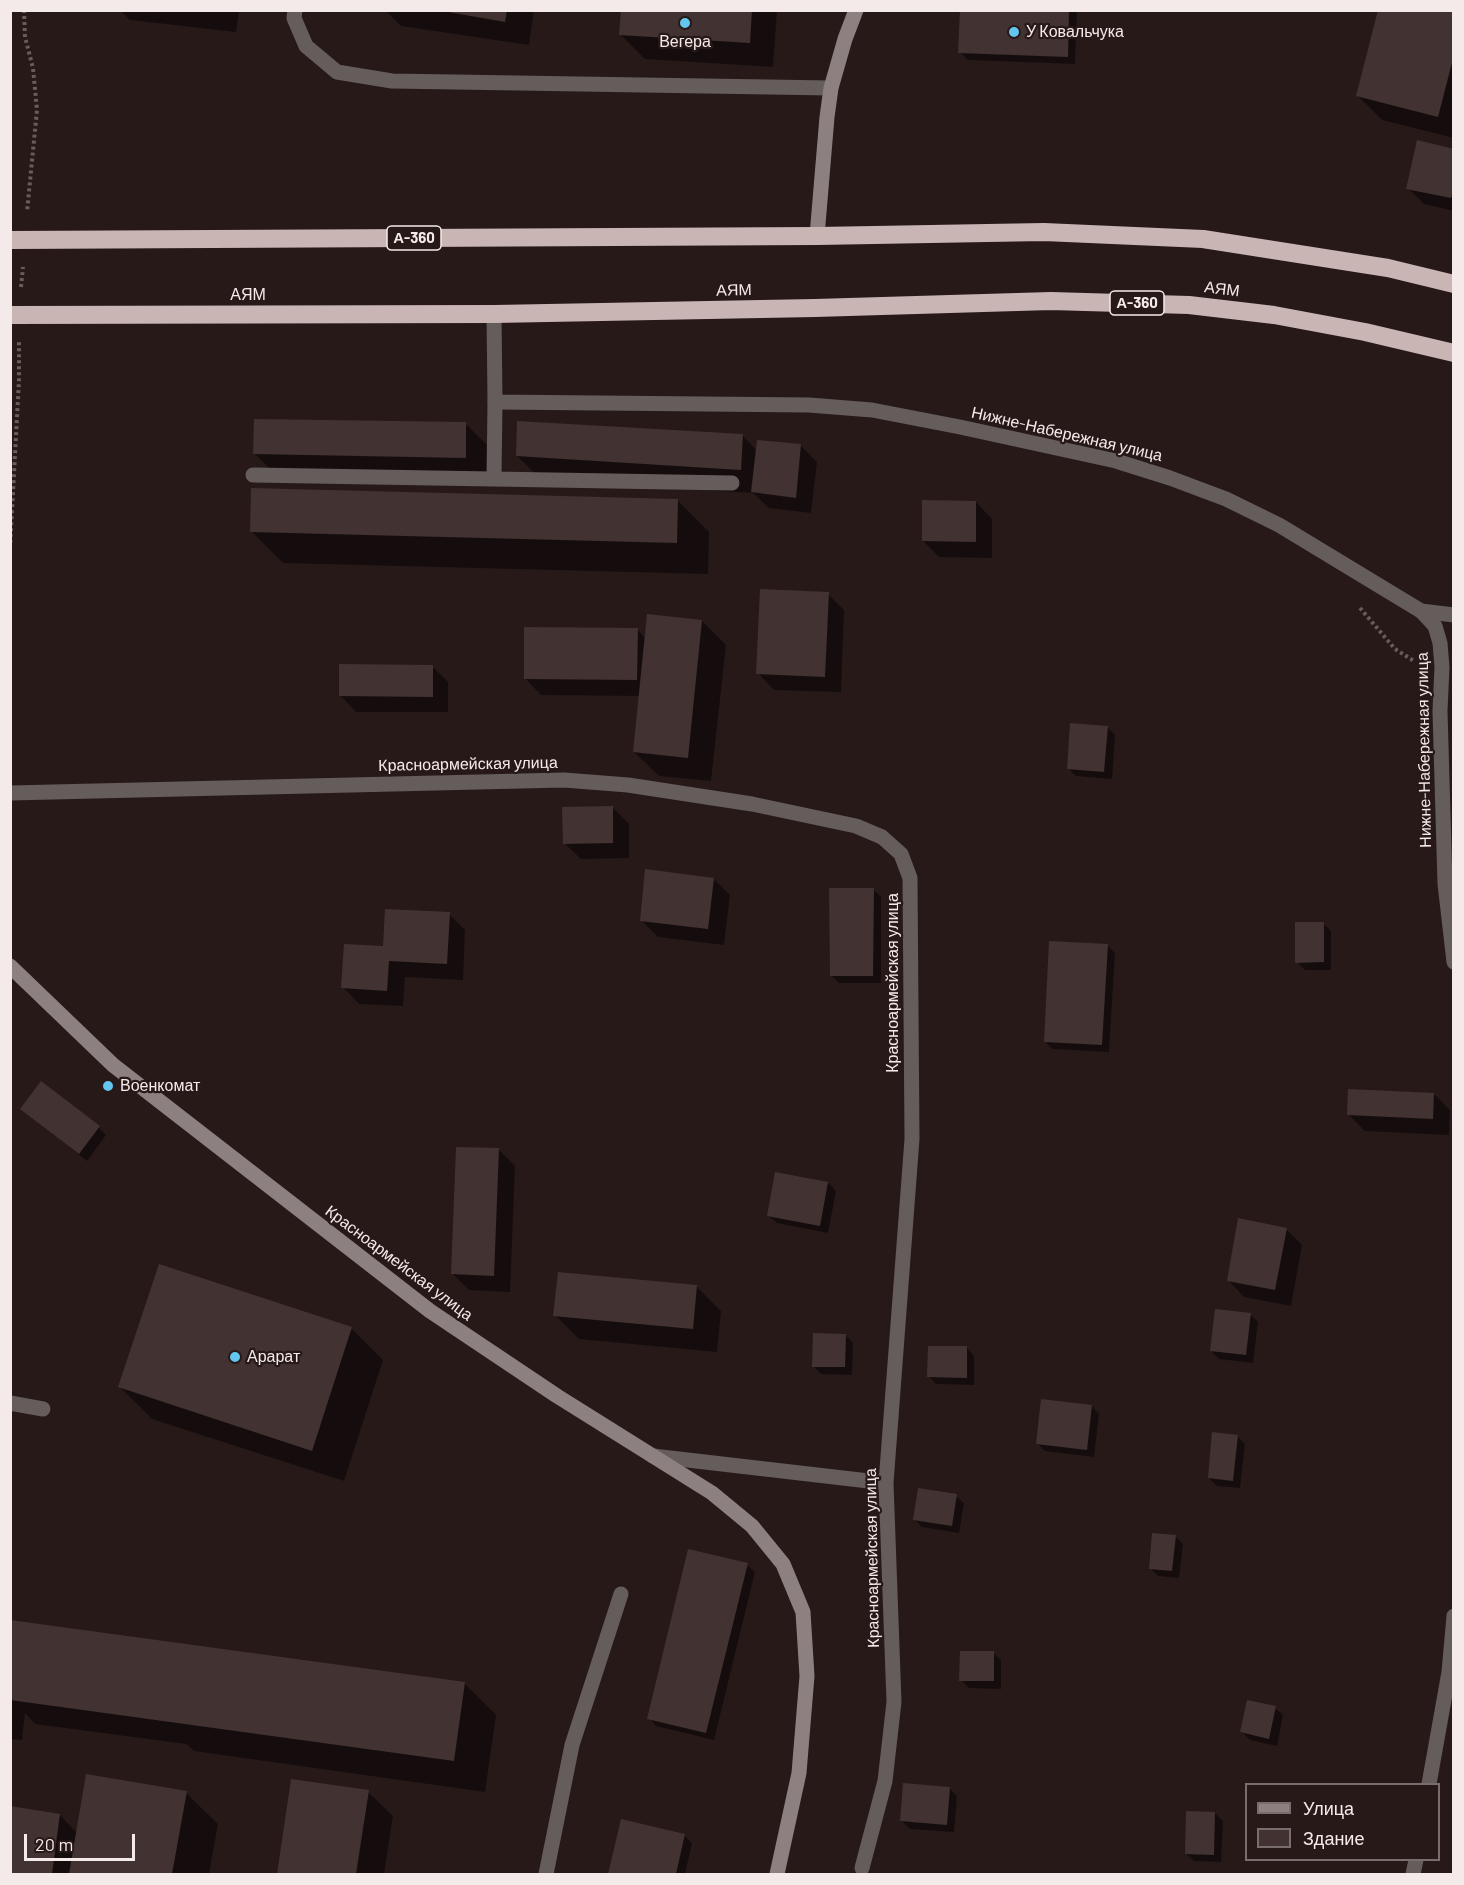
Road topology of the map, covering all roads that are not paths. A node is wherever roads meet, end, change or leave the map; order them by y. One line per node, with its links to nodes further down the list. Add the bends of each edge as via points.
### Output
1 (295, 10): 3 (street, via 294,18 306,46 337,72 392,81)
2 (856, 10): 3 (street)
3 (831, 88): 4 (street)
4 (817, 236): 5 (highway, А-360); 6 (highway, А-360, via 1044,232 1203,239 1377,266)
5 (10, 240)
6 (1454, 284)
7 (494, 314): 8 (highway, АЯМ / А-360); 9 (highway, АЯМ / А-360, via 1051,301 1189,305 1274,315); 10 (street)
8 (10, 315)
9 (1454, 352)
10 (495, 402): 12 (street); 14 (street, Нижне-Набережная улица, via 809,405 872,410 1116,461 1226,499 1279,525)
11 (253, 475): 12 (street)
12 (494, 477): 13 (street)
13 (732, 483)
14 (1421, 611): 15 (street); 17 (street, Нижне-Набережная улица, via 1435,627 1440,643 1445,884)
15 (1454, 615)
16 (10, 793): 22 (street, Красноармейская улица, via 564,780 628,785 752,804 856,826 882,837 901,854 910,878 912,1127)
17 (1454, 962)
18 (10, 966): 21 (street, Красноармейская улица, via 113,1065 421,1304)
19 (10, 1403): 20 (street)
20 (43, 1409)
21 (653, 1456): 22 (street); 28 (street, Красноармейская улица, via 712,1493 752,1526 783,1564 803,1612 807,1676 799,1773)
22 (886, 1484): 26 (street, Красноармейская улица, via 894,1702 885,1781)
23 (621, 1594): 27 (street, via 572,1745)
24 (1454, 1616): 25 (street, via 1449,1672)
25 (1429, 1783)
26 (862, 1868)
27 (546, 1875)
28 (777, 1875)

